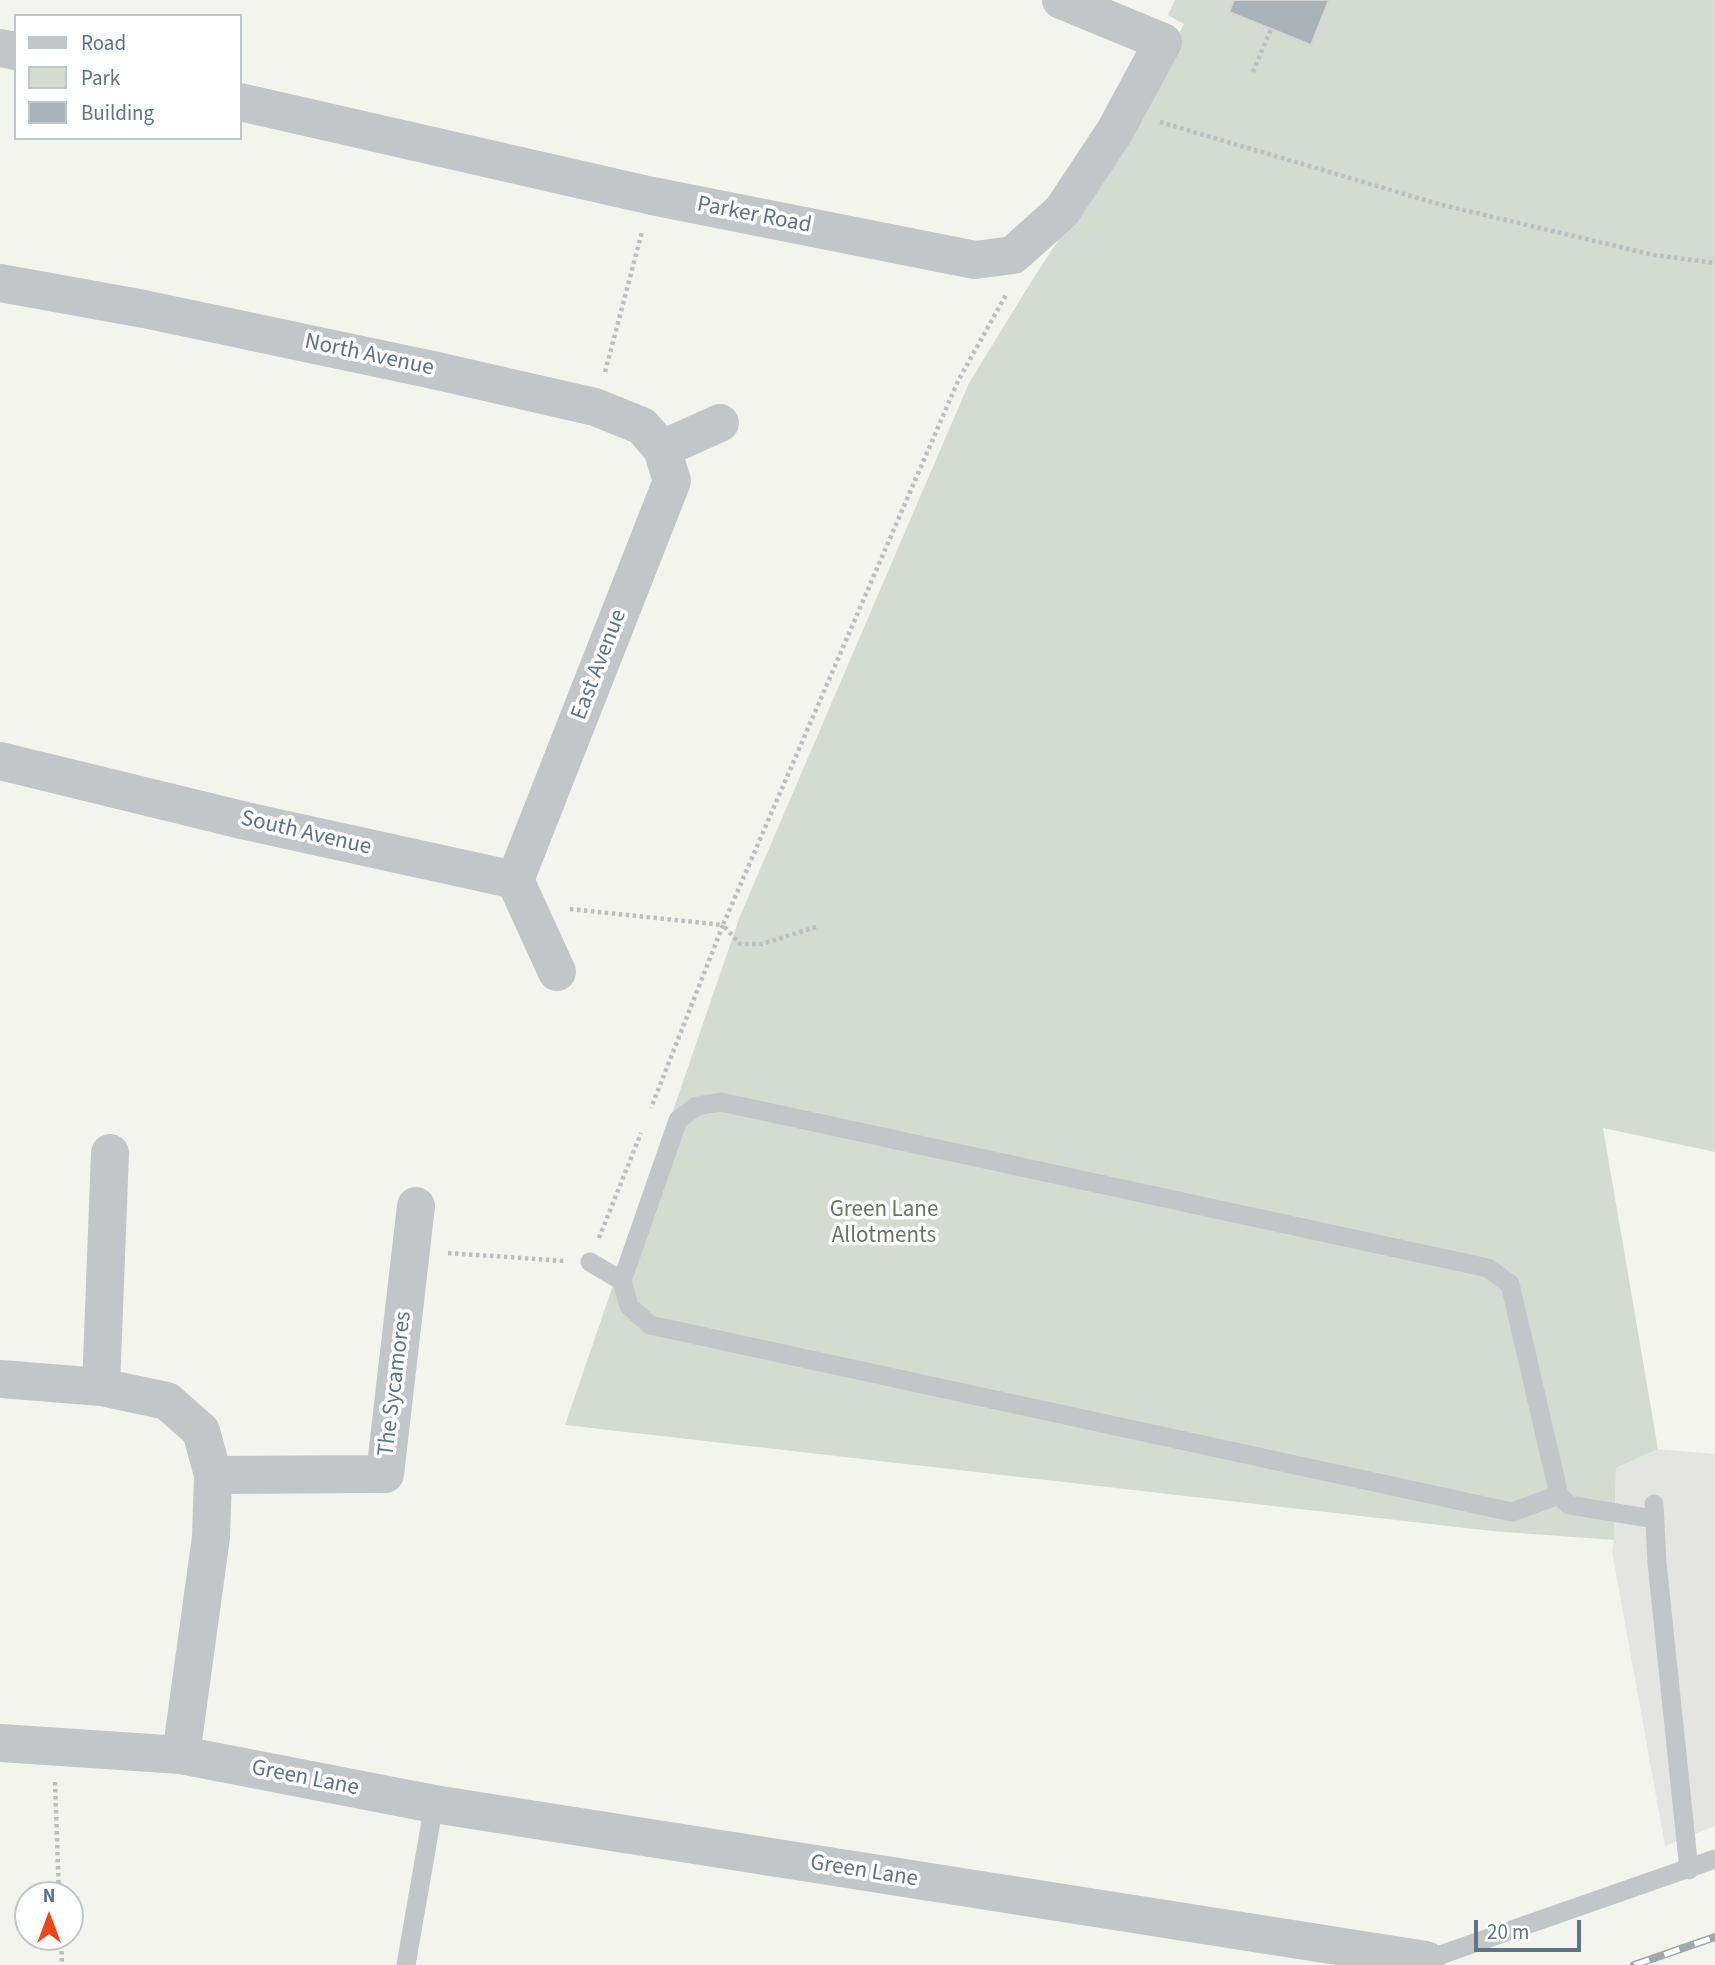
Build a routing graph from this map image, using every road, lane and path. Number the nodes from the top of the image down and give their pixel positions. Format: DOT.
graph roads {
  1 [pos="1061,0"];
  2 [pos="1271,29"];
  3 [pos="1253,72"];
  4 [pos="242,102"];
  5 [pos="1125,112"];
  6 [pos="652,196"];
  7 [pos="1013,255"];
  8 [pos="1715,263"];
  9 [pos="0,283"];
  10 [pos="595,407"];
  11 [pos="720,424"];
  12 [pos="662,449"];
  13 [pos="0,761"];
  14 [pos="522,892"];
  15 [pos="723,925"];
  16 [pos="816,927"];
  17 [pos="557,972"];
  18 [pos="646,1119"];
  19 [pos="641,1132"];
  20 [pos="110,1153"];
  21 [pos="416,1206"];
  22 [pos="412,1250"];
  23 [pos="590,1262"];
  24 [pos="622,1281"];
  25 [pos="0,1379"];
  26 [pos="101,1387"];
  27 [pos="212,1475"];
  28 [pos="1559,1495"];
  29 [pos="0,1743"];
  30 [pos="53,1746"];
  31 [pos="181,1755"];
  32 [pos="434,1804"];
  33 [pos="1715,1859"];
  34 [pos="1689,1870"];
  35 [pos="58,1881"];
  36 [pos="1426,1960"];
  37 [pos="405,1965"];
  1 -- 5 [label="street"];
  2 -- 3 [label="path"];
  4 -- 6 [label="street, Parker Road"];
  5 -- 7 [label="street"];
  5 -- 8 [label="path"];
  6 -- 7 [label="street, Parker Road"];
  6 -- 10 [label="path"];
  7 -- 15 [label="path"];
  9 -- 10 [label="street, North Avenue"];
  10 -- 12 [label="street, North Avenue"];
  11 -- 12 [label="street"];
  12 -- 14 [label="street, East Avenue"];
  13 -- 14 [label="street, South Avenue"];
  14 -- 15 [label="path"];
  14 -- 17 [label="street"];
  15 -- 16 [label="path"];
  15 -- 18 [label="path"];
  19 -- 23 [label="path"];
  20 -- 26 [label="street"];
  21 -- 22 [label="street, The Sycamores"];
  22 -- 23 [label="path"];
  22 -- 27 [label="street, The Sycamores"];
  23 -- 24 [label="lane"];
  24 -- 28 [label="lane"];
  24 -- 28 [label="lane"];
  25 -- 26 [label="street"];
  26 -- 27 [label="street"];
  27 -- 31 [label="street"];
  28 -- 34 [label="lane"];
  29 -- 30 [label="street, Green Lane"];
  30 -- 31 [label="street, Green Lane"];
  30 -- 35 [label="path"];
  31 -- 32 [label="street, Green Lane"];
  32 -- 36 [label="street, Green Lane"];
  32 -- 37 [label="lane"];
  33 -- 34 [label="lane, Green Lane"];
  34 -- 36 [label="lane, Green Lane"];
}
